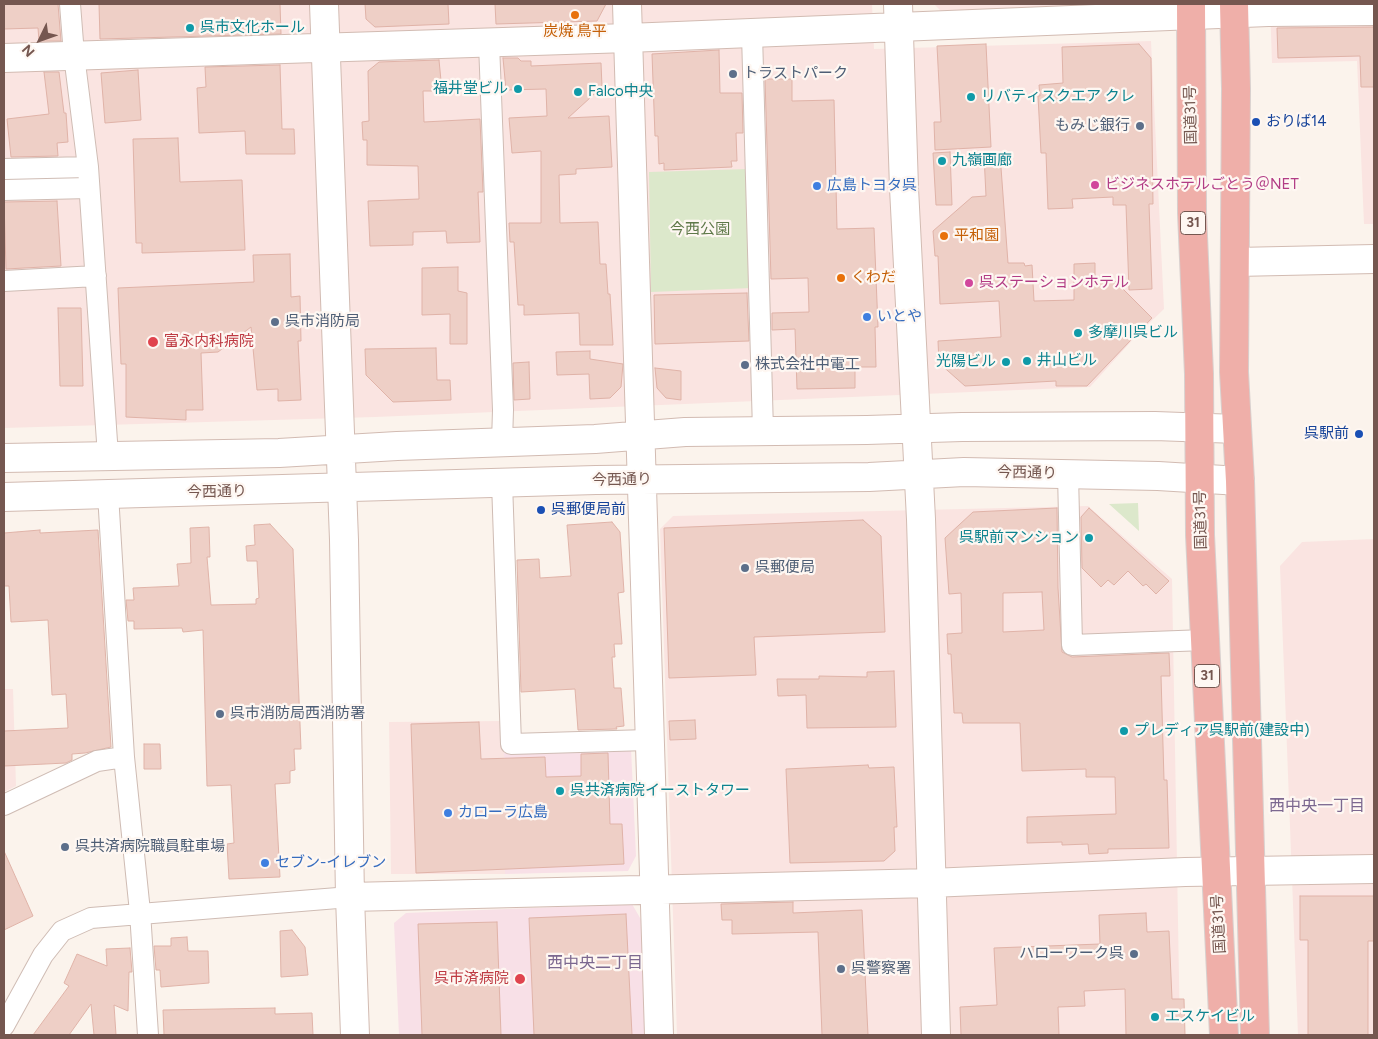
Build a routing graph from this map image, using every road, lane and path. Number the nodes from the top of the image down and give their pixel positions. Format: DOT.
graph roads {
  1 [pos="70,4"];
  2 [pos="324,4"];
  3 [pos="627,4"];
  4 [pos="1234,9"];
  5 [pos="1190,10"];
  6 [pos="1374,11"];
  7 [pos="899,16"];
  8 [pos="752,34"];
  9 [pos="628,38"];
  10 [pos="488,43"];
  11 [pos="325,48"];
  12 [pos="74,55"];
  13 [pos="4,58"];
  14 [pos="88,167"];
  15 [pos="4,169"];
  16 [pos="90,188"];
  17 [pos="4,190"];
  18 [pos="1374,259"];
  19 [pos="1236,262"];
  20 [pos="96,276"];
  21 [pos="4,281"];
  22 [pos="915,428"];
  23 [pos="1198,428"];
  24 [pos="1237,429"];
  25 [pos="763,431"];
  26 [pos="640,436"];
  27 [pos="502,442"];
  28 [pos="341,449"];
  29 [pos="108,456"];
  30 [pos="4,458"];
  31 [pos="917,474"];
  32 [pos="1068,474"];
  33 [pos="1200,479"];
  34 [pos="642,480"];
  35 [pos="1240,481"];
  36 [pos="502,482"];
  37 [pos="342,488"];
  38 [pos="108,494"];
  39 [pos="4,498"];
  40 [pos="1205,640"];
  41 [pos="648,740"];
  42 [pos="124,757"];
  43 [pos="4,805"];
  44 [pos="1374,869"];
  45 [pos="1250,872"];
  46 [pos="1216,873"];
  47 [pos="931,883"];
  48 [pos="653,889"];
  49 [pos="350,897"];
  50 [pos="140,912"];
  51 [pos="4,1026"];
  52 [pos="148,1035"];
  53 [pos="355,1035"];
  54 [pos="659,1035"];
  55 [pos="936,1035"];
  56 [pos="1224,1035"];
  57 [pos="1255,1035"];
  1 -- 12 [label="street"];
  2 -- 11 [label="street"];
  3 -- 9 [label="street"];
  4 -- 5 [label="street"];
  4 -- 6 [label="street"];
  4 -- 19 [label="highway"];
  5 -- 7 [label="street"];
  5 -- 23 [label="highway, 国道31号 / 31"];
  7 -- 8 [label="street"];
  7 -- 22 [label="street"];
  8 -- 9 [label="street"];
  8 -- 25 [label="street"];
  9 -- 10 [label="street"];
  9 -- 26 [label="street"];
  10 -- 11 [label="street"];
  10 -- 27 [label="street"];
  11 -- 12 [label="street"];
  11 -- 28 [label="street"];
  12 -- 13 [label="street"];
  12 -- 14 [label="street"];
  14 -- 15 [label="street"];
  14 -- 16 [label="street"];
  16 -- 17 [label="street"];
  16 -- 20 [label="street"];
  18 -- 19 [label="street"];
  19 -- 24 [label="highway"];
  20 -- 21 [label="street"];
  20 -- 29 [label="street"];
  22 -- 23 [label="street"];
  22 -- 25 [label="street"];
  22 -- 31 [label="street"];
  23 -- 24 [label="street"];
  23 -- 33 [label="highway, 国道31号 / 31"];
  24 -- 35 [label="highway"];
  25 -- 26 [label="street"];
  26 -- 27 [label="street"];
  26 -- 34 [label="street"];
  27 -- 28 [label="street"];
  28 -- 29 [label="street"];
  28 -- 37 [label="street"];
  29 -- 30 [label="street"];
  31 -- 32 [label="street, 今西通り"];
  31 -- 34 [label="street, 今西通り"];
  31 -- 47 [label="street"];
  32 -- 33 [label="street, 今西通り"];
  32 -- 40 [label="street"];
  33 -- 35 [label="street, 今西通り"];
  33 -- 40 [label="highway, 国道31号 / 31"];
  34 -- 36 [label="street, 今西通り"];
  34 -- 41 [label="street"];
  35 -- 45 [label="highway"];
  36 -- 37 [label="street, 今西通り"];
  36 -- 41 [label="street"];
  37 -- 38 [label="street, 今西通り"];
  37 -- 49 [label="street"];
  38 -- 39 [label="street, 今西通り"];
  38 -- 42 [label="street"];
  40 -- 46 [label="highway, 国道31号 / 31"];
  41 -- 48 [label="street"];
  42 -- 43 [label="street"];
  42 -- 50 [label="street"];
  44 -- 45 [label="street"];
  45 -- 46 [label="street"];
  45 -- 57 [label="highway"];
  46 -- 47 [label="street"];
  46 -- 56 [label="highway, 国道31号 / 31"];
  47 -- 48 [label="street"];
  47 -- 55 [label="street"];
  48 -- 49 [label="street"];
  48 -- 54 [label="street"];
  49 -- 50 [label="street"];
  49 -- 53 [label="street"];
  50 -- 51 [label="street"];
  50 -- 52 [label="street"];
}
